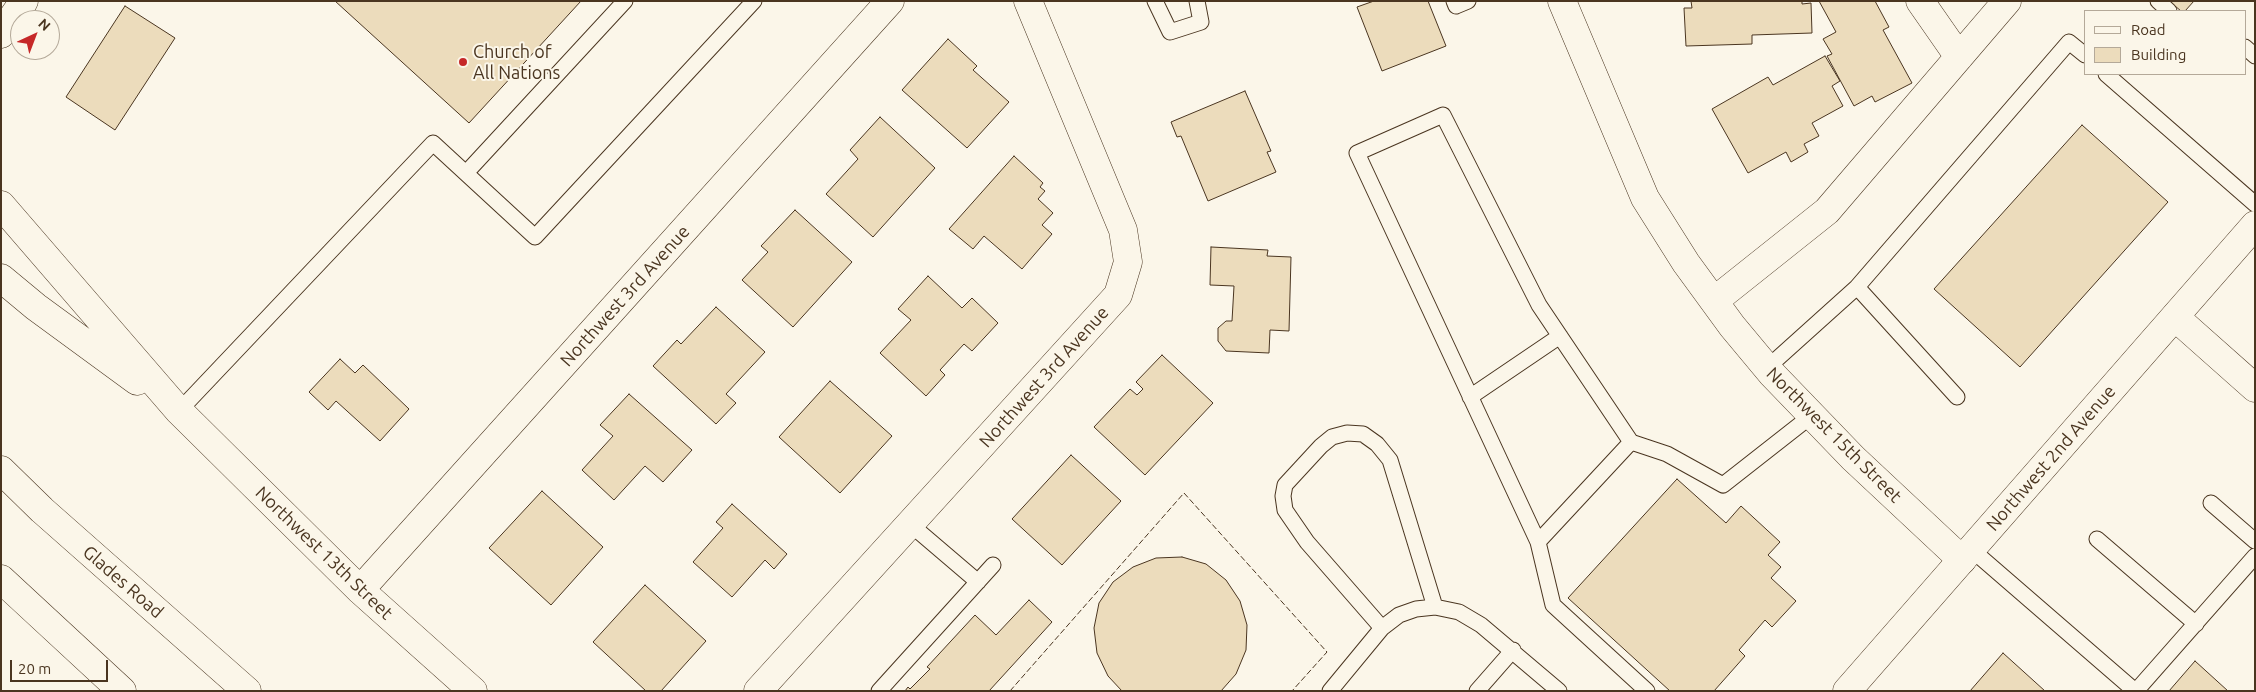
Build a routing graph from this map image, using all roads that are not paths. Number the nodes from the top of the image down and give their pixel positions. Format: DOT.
graph roads {
  1 [pos="24,1"];
  2 [pos="625,1"];
  3 [pos="890,1"];
  4 [pos="1028,1"];
  5 [pos="1155,1"];
  6 [pos="1197,1"];
  7 [pos="1454,1"];
  8 [pos="1468,1"];
  9 [pos="1562,1"];
  10 [pos="1920,1"];
  11 [pos="2007,1"];
  12 [pos="2158,1"];
  13 [pos="745,4"];
  14 [pos="2168,10"];
  15 [pos="1,34"];
  16 [pos="2084,54"];
  17 [pos="1959,57"];
  18 [pos="2107,75"];
  19 [pos="466,173"];
  20 [pos="2255,204"];
  21 [pos="1,206"];
  22 [pos="2252,236"];
  23 [pos="1,278"];
  24 [pos="1857,288"];
  25 [pos="1714,301"];
  26 [pos="2175,317"];
  27 [pos="1560,336"];
  28 [pos="1767,368"];
  29 [pos="2255,388"];
  30 [pos="1470,397"];
  31 [pos="1957,397"];
  32 [pos="179,411"];
  33 [pos="1811,416"];
  34 [pos="1631,442"];
  35 [pos="1,470"];
  36 [pos="2211,503"];
  37 [pos="910,524"];
  38 [pos="2097,539"];
  39 [pos="2255,541"];
  40 [pos="1538,542"];
  41 [pos="1967,555"];
  42 [pos="2255,556"];
  43 [pos="993,565"];
  44 [pos="1,579"];
  45 [pos="978,582"];
  46 [pos="360,590"];
  47 [pos="1435,607"];
  48 [pos="2196,624"];
  49 [pos="1382,628"];
  50 [pos="1513,650"];
  51 [pos="122,691"];
  52 [pos="247,691"];
  53 [pos="473,691"];
  54 [pos="758,691"];
  55 [pos="879,691"];
  56 [pos="1330,691"];
  57 [pos="1477,691"];
  58 [pos="1559,691"];
  59 [pos="1647,691"];
  60 [pos="1847,691"];
  61 [pos="2136,691"];
  1 -- 15 [label="street"];
  2 -- 19 [label="lane"];
  3 -- 46 [label="street, Northwest 3rd Avenue"];
  4 -- 37 [label="street, Northwest 3rd Avenue"];
  5 -- 6 [label="lane"];
  7 -- 8 [label="lane"];
  9 -- 25 [label="street, Northwest 15th Street"];
  10 -- 17 [label="street"];
  11 -- 17 [label="street"];
  12 -- 14 [label="lane"];
  13 -- 19 [label="lane"];
  16 -- 24 [label="lane"];
  17 -- 25 [label="street"];
  18 -- 20 [label="lane"];
  19 -- 32 [label="lane"];
  21 -- 32 [label="street, Northwest 13th Street"];
  22 -- 26 [label="street, Northwest 2nd Avenue"];
  23 -- 32 [label="street, Northwest 13th Street"];
  24 -- 28 [label="lane"];
  24 -- 31 [label="lane"];
  25 -- 28 [label="street, Northwest 15th Street"];
  26 -- 29 [label="street"];
  26 -- 41 [label="street, Northwest 2nd Avenue"];
  27 -- 30 [label="lane"];
  27 -- 30 [label="lane"];
  27 -- 34 [label="lane"];
  28 -- 33 [label="street, Northwest 15th Street"];
  30 -- 40 [label="lane"];
  32 -- 46 [label="street, Northwest 13th Street"];
  33 -- 34 [label="lane"];
  33 -- 41 [label="street, Northwest 15th Street"];
  34 -- 40 [label="lane"];
  35 -- 52 [label="street, Glades Road"];
  36 -- 39 [label="lane"];
  37 -- 45 [label="lane"];
  37 -- 54 [label="street, Northwest 3rd Avenue"];
  38 -- 48 [label="lane"];
  40 -- 59 [label="lane"];
  41 -- 60 [label="street, Northwest 2nd Avenue"];
  41 -- 61 [label="lane"];
  42 -- 48 [label="lane"];
  43 -- 45 [label="lane"];
  44 -- 51 [label="street"];
  45 -- 55 [label="lane"];
  46 -- 53 [label="street, Northwest 13th Street"];
  47 -- 49 [label="lane"];
  47 -- 49 [label="lane"];
  47 -- 50 [label="lane"];
  48 -- 61 [label="lane"];
  49 -- 56 [label="lane"];
  50 -- 57 [label="lane"];
  50 -- 58 [label="lane"];
}
